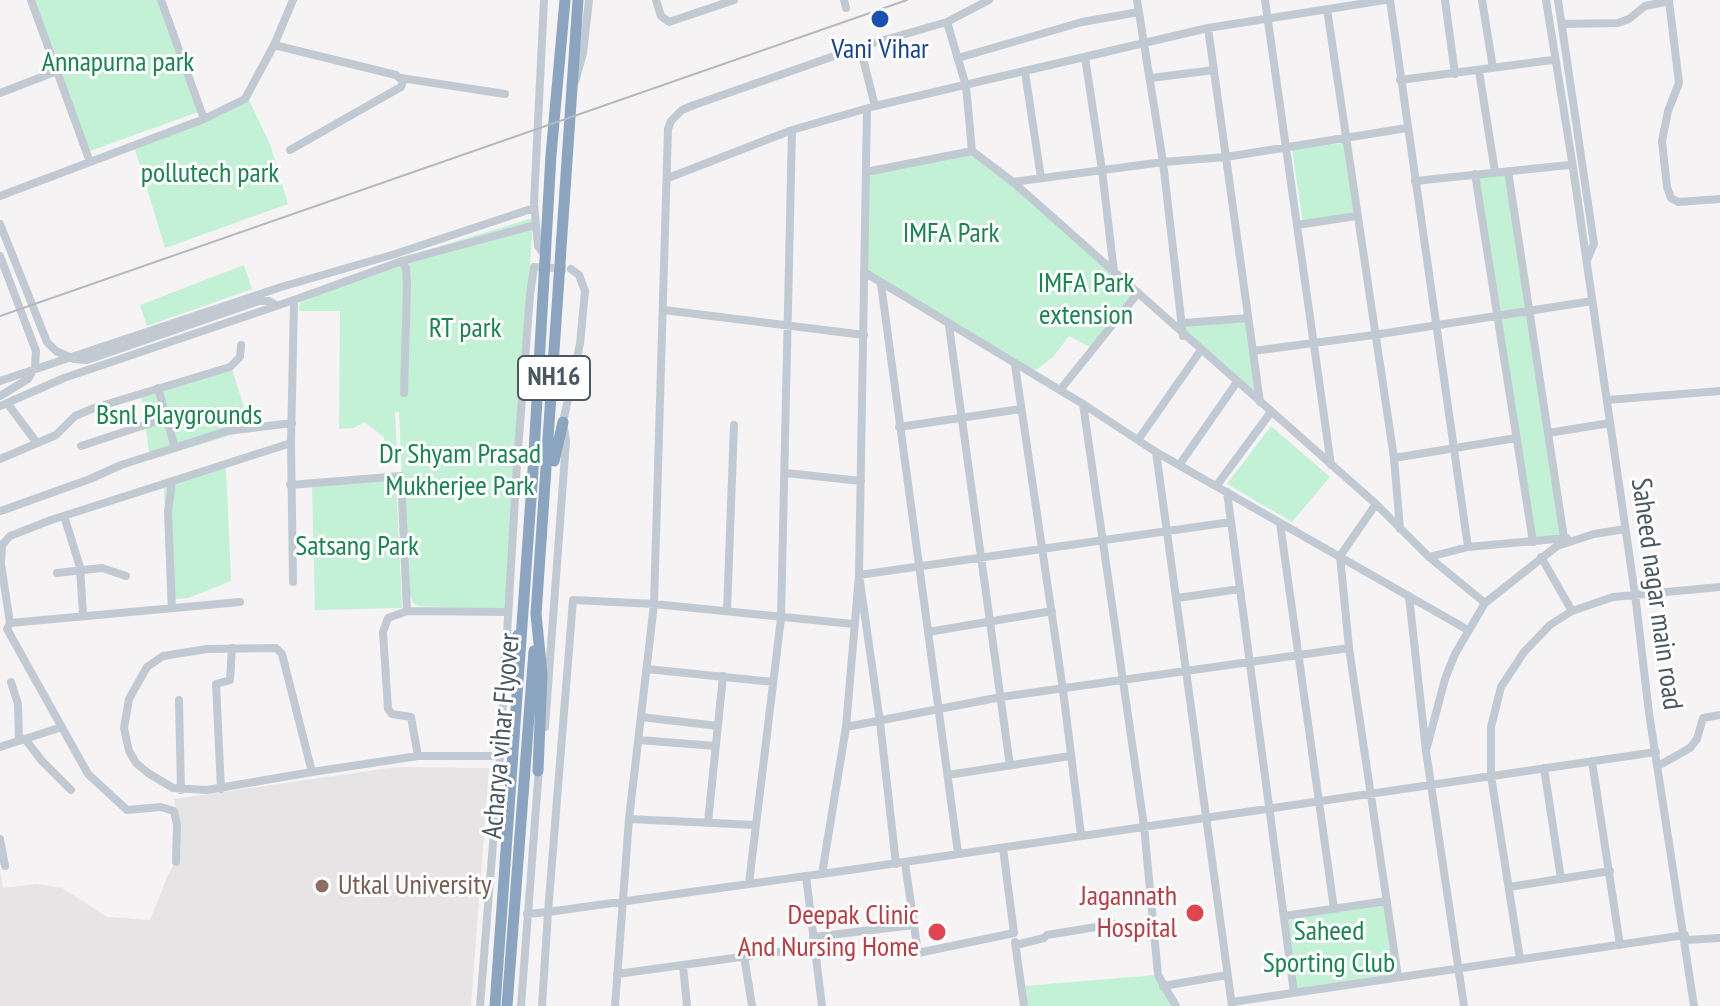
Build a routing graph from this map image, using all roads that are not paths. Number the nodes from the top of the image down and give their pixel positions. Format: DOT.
graph roads {
  1 [pos="31,0"];
  2 [pos="161,0"];
  3 [pos="293,0"];
  4 [pos="544,0"];
  5 [pos="565,0"];
  6 [pos="578,0"];
  7 [pos="589,0"];
  8 [pos="656,0"];
  9 [pos="734,0"];
  10 [pos="989,0"];
  11 [pos="1137,0"];
  12 [pos="1265,0"];
  13 [pos="1387,0"];
  14 [pos="1445,0"];
  15 [pos="1482,0"];
  16 [pos="1544,0"];
  17 [pos="1558,0"];
  18 [pos="1671,0"];
  19 [pos="1355,2"];
  20 [pos="1327,9"];
  21 [pos="1139,12"];
  22 [pos="1267,18"];
  23 [pos="947,22"];
  24 [pos="1562,24"];
  25 [pos="1208,28"];
  26 [pos="1145,43"];
  27 [pos="274,45"];
  28 [pos="860,47"];
  29 [pos="1085,57"];
  30 [pos="958,58"];
  31 [pos="1552,60"];
  32 [pos="1493,68"];
  33 [pos="1214,70"];
  34 [pos="57,71"];
  35 [pos="1479,71"];
  36 [pos="1025,72"];
  37 [pos="1455,74"];
  38 [pos="401,78"];
  39 [pos="1151,78"];
  40 [pos="1400,80"];
  41 [pos="966,86"];
  42 [pos="572,92"];
  43 [pos="0,93"];
  44 [pos="505,94"];
  45 [pos="871,107"];
  46 [pos="204,119"];
  47 [pos="1407,128"];
  48 [pos="792,130"];
  49 [pos="1345,139"];
  50 [pos="1284,148"];
  51 [pos="290,150"];
  52 [pos="972,151"];
  53 [pos="1226,157"];
  54 [pos="90,162"];
  55 [pos="1163,162"];
  56 [pos="1569,165"];
  57 [pos="1102,170"];
  58 [pos="1508,171"];
  59 [pos="866,172"];
  60 [pos="1495,172"];
  61 [pos="1475,174"];
  62 [pos="668,178"];
  63 [pos="1041,178"];
  64 [pos="1415,181"];
  65 [pos="1013,182"];
  66 [pos="0,196"];
  67 [pos="1720,199"];
  68 [pos="534,208"];
  69 [pos="1356,216"];
  70 [pos="0,224"];
  71 [pos="535,225"];
  72 [pos="1297,225"];
  73 [pos="0,256"];
  74 [pos="546,257"];
  75 [pos="402,261"];
  76 [pos="1587,262"];
  77 [pos="534,267"];
  78 [pos="571,269"];
  79 [pos="864,272"];
  80 [pos="1114,272"];
  81 [pos="881,284"];
  82 [pos="271,290"];
  83 [pos="1138,293"];
  84 [pos="294,300"];
  85 [pos="259,301"];
  86 [pos="1592,301"];
  87 [pos="276,305"];
  88 [pos="664,310"];
  89 [pos="1530,311"];
  90 [pos="1497,316"];
  91 [pos="1248,318"];
  92 [pos="1183,323"];
  93 [pos="788,326"];
  94 [pos="949,326"];
  95 [pos="1436,326"];
  96 [pos="864,335"];
  97 [pos="1374,335"];
  98 [pos="1183,336"];
  99 [pos="1313,343"];
  100 [pos="241,345"];
  101 [pos="1201,350"];
  102 [pos="1253,351"];
  103 [pos="1015,365"];
  104 [pos="0,381"];
  105 [pos="1237,382"];
  106 [pos="158,388"];
  107 [pos="1060,390"];
  108 [pos="1720,391"];
  109 [pos="404,393"];
  110 [pos="1607,400"];
  111 [pos="2,402"];
  112 [pos="1260,402"];
  113 [pos="1083,404"];
  114 [pos="1021,409"];
  115 [pos="1271,412"];
  116 [pos="166,418"];
  117 [pos="961,418"];
  118 [pos="563,422"];
  119 [pos="292,423"];
  120 [pos="1610,423"];
  121 [pos="734,425"];
  122 [pos="899,427"];
  123 [pos="1548,433"];
  124 [pos="1516,438"];
  125 [pos="1138,440"];
  126 [pos="37,443"];
  127 [pos="291,443"];
  128 [pos="81,446"];
  129 [pos="175,448"];
  130 [pos="1454,448"];
  131 [pos="1156,452"];
  132 [pos="1394,458"];
  133 [pos="0,459"];
  134 [pos="1180,464"];
  135 [pos="1331,465"];
  136 [pos="786,473"];
  137 [pos="861,481"];
  138 [pos="172,482"];
  139 [pos="290,485"];
  140 [pos="1217,485"];
  141 [pos="1227,492"];
  142 [pos="546,493"];
  143 [pos="1376,504"];
  144 [pos="1,511"];
  145 [pos="64,516"];
  146 [pos="1231,522"];
  147 [pos="1280,523"];
  148 [pos="1400,529"];
  149 [pos="1625,529"];
  150 [pos="1166,531"];
  151 [pos="1594,534"];
  152 [pos="1564,538"];
  153 [pos="1103,540"];
  154 [pos="1533,542"];
  155 [pos="1468,547"];
  156 [pos="1043,550"];
  157 [pos="1340,556"];
  158 [pos="980,557"];
  159 [pos="1429,557"];
  160 [pos="1541,557"];
  161 [pos="918,566"];
  162 [pos="81,570"];
  163 [pos="57,573"];
  164 [pos="859,575"];
  165 [pos="126,576"];
  166 [pos="293,582"];
  167 [pos="1720,587"];
  168 [pos="1240,589"];
  169 [pos="1635,594"];
  170 [pos="1409,596"];
  171 [pos="554,598"];
  172 [pos="1177,598"];
  173 [pos="573,600"];
  174 [pos="240,602"];
  175 [pos="1485,603"];
  176 [pos="654,604"];
  177 [pos="172,608"];
  178 [pos="407,611"];
  179 [pos="727,611"];
  180 [pos="1052,611"];
  181 [pos="1572,611"];
  182 [pos="508,612"];
  183 [pos="536,614"];
  184 [pos="83,615"];
  185 [pos="781,618"];
  186 [pos="10,623"];
  187 [pos="990,623"];
  188 [pos="853,624"];
  189 [pos="521,628"];
  190 [pos="1468,630"];
  191 [pos="928,632"];
  192 [pos="232,648"];
  193 [pos="1349,648"];
  194 [pos="1299,657"];
  195 [pos="505,661"];
  196 [pos="1250,663"];
  197 [pos="647,669"];
  198 [pos="1185,673"];
  199 [pos="723,676"];
  200 [pos="11,682"];
  201 [pos="773,682"];
  202 [pos="1124,682"];
  203 [pos="1063,690"];
  204 [pos="1001,697"];
  205 [pos="179,700"];
  206 [pos="939,708"];
  207 [pos="1720,715"];
  208 [pos="641,717"];
  209 [pos="880,722"];
  210 [pos="718,726"];
  211 [pos="62,727"];
  212 [pos="846,727"];
  213 [pos="25,739"];
  214 [pos="639,740"];
  215 [pos="716,746"];
  216 [pos="0,747"];
  217 [pos="1426,751"];
  218 [pos="1656,752"];
  219 [pos="418,756"];
  220 [pos="500,756"];
  221 [pos="1070,756"];
  222 [pos="1592,761"];
  223 [pos="1010,766"];
  224 [pos="1658,766"];
  225 [pos="1544,768"];
  226 [pos="538,771"];
  227 [pos="312,772"];
  228 [pos="948,775"];
  229 [pos="1491,776"];
  230 [pos="1431,784"];
  231 [pos="221,789"];
  232 [pos="71,790"];
  233 [pos="181,790"];
  234 [pos="1370,793"];
  235 [pos="1319,801"];
  236 [pos="1268,808"];
  237 [pos="629,819"];
  238 [pos="1205,819"];
  239 [pos="708,822"];
  240 [pos="755,825"];
  241 [pos="1144,826"];
  242 [pos="1081,835"];
  243 [pos="0,839"];
  244 [pos="1003,848"];
  245 [pos="958,853"];
  246 [pos="176,862"];
  247 [pos="900,863"];
  248 [pos="5,866"];
  249 [pos="1610,871"];
  250 [pos="822,874"];
  251 [pos="806,876"];
  252 [pos="1561,879"];
  253 [pos="749,883"];
  254 [pos="1509,887"];
  255 [pos="1387,901"];
  256 [pos="622,902"];
  257 [pos="1334,909"];
  258 [pos="548,912"];
  259 [pos="527,914"];
  260 [pos="1284,916"];
  261 [pos="1115,924"];
  262 [pos="914,925"];
  263 [pos="1014,933"];
  264 [pos="813,937"];
  265 [pos="1686,938"];
  266 [pos="1720,938"];
  267 [pos="1016,945"];
  268 [pos="1620,945"];
  269 [pos="814,947"];
  270 [pos="744,956"];
  271 [pos="1520,959"];
  272 [pos="683,966"];
  273 [pos="1459,968"];
  274 [pos="617,974"];
  275 [pos="1227,975"];
  276 [pos="1398,977"];
  277 [pos="1163,986"];
  278 [pos="1294,993"];
  279 [pos="1232,1004"];
  280 [pos="480,1006"];
  281 [pos="495,1006"];
  282 [pos="507,1006"];
  283 [pos="521,1006"];
  284 [pos="542,1006"];
  285 [pos="615,1006"];
  286 [pos="687,1006"];
  287 [pos="752,1006"];
  288 [pos="822,1006"];
  289 [pos="1024,1006"];
  290 [pos="1176,1006"];
  291 [pos="1464,1006"];
  292 [pos="1694,1006"];
  1 -- 34 [label="street"];
  2 -- 46 [label="street"];
  3 -- 27 [label="street"];
  4 -- 68 [label="street"];
  5 -- 74 [label="highway, NH16"];
  6 -- 42 [label="highway, NH16"];
  7 -- 42 [label="street"];
  8 -- 9 [label="street"];
  10 -- 23 [label="street"];
  11 -- 21 [label="street"];
  12 -- 22 [label="street"];
  13 -- 19 [label="street"];
  13 -- 40 [label="street"];
  14 -- 37 [label="street"];
  15 -- 32 [label="street"];
  16 -- 31 [label="street"];
  16 -- 76 [label="street, Saheed nagar main road"];
  17 -- 24 [label="street"];
  18 -- 24 [label="street"];
  18 -- 67 [label="street"];
  19 -- 20 [label="street"];
  20 -- 22 [label="street"];
  20 -- 49 [label="street"];
  21 -- 26 [label="street"];
  21 -- 30 [label="street"];
  22 -- 25 [label="street"];
  22 -- 50 [label="street"];
  23 -- 28 [label="street"];
  23 -- 30 [label="street"];
  24 -- 76 [label="street"];
  25 -- 26 [label="street"];
  25 -- 33 [label="street"];
  26 -- 29 [label="street"];
  26 -- 39 [label="street"];
  27 -- 38 [label="street"];
  27 -- 46 [label="street"];
  28 -- 45 [label="street"];
  28 -- 62 [label="street"];
  29 -- 36 [label="street"];
  29 -- 57 [label="street"];
  30 -- 41 [label="street"];
  31 -- 32 [label="street"];
  31 -- 56 [label="street"];
  32 -- 35 [label="street"];
  33 -- 39 [label="street"];
  33 -- 53 [label="street"];
  34 -- 43 [label="street"];
  34 -- 54 [label="street"];
  35 -- 37 [label="street"];
  35 -- 60 [label="street"];
  36 -- 41 [label="street"];
  36 -- 63 [label="street"];
  37 -- 40 [label="street"];
  38 -- 44 [label="street"];
  38 -- 51 [label="street"];
  39 -- 55 [label="street"];
  40 -- 47 [label="street"];
  41 -- 45 [label="street"];
  41 -- 52 [label="street"];
  42 -- 142 [label="highway, NH16"];
  45 -- 48 [label="street"];
  45 -- 59 [label="street"];
  46 -- 54 [label="street"];
  47 -- 49 [label="street"];
  47 -- 64 [label="street"];
  48 -- 62 [label="street"];
  48 -- 93 [label="street"];
  49 -- 50 [label="street"];
  49 -- 69 [label="street"];
  50 -- 53 [label="street"];
  50 -- 72 [label="street"];
  52 -- 59 [label="street"];
  52 -- 65 [label="street"];
  53 -- 55 [label="street"];
  53 -- 91 [label="street"];
  54 -- 66 [label="street"];
  55 -- 57 [label="street"];
  55 -- 92 [label="street"];
  56 -- 58 [label="street"];
  56 -- 76 [label="street"];
  57 -- 63 [label="street"];
  57 -- 80 [label="street"];
  58 -- 60 [label="street"];
  58 -- 89 [label="street"];
  59 -- 79 [label="street"];
  60 -- 61 [label="street"];
  61 -- 64 [label="street"];
  61 -- 90 [label="street"];
  62 -- 88 [label="street"];
  63 -- 65 [label="street"];
  64 -- 95 [label="street"];
  65 -- 80 [label="street"];
  68 -- 71 [label="street"];
  68 -- 82 [label="street"];
  69 -- 72 [label="street"];
  69 -- 97 [label="street"];
  70 -- 85 [label="street"];
  71 -- 74 [label="street"];
  71 -- 75 [label="street"];
  72 -- 99 [label="street"];
  73 -- 111 [label="street"];
  74 -- 189 [label="highway, NH16"];
  75 -- 84 [label="street"];
  75 -- 109 [label="street"];
  76 -- 86 [label="street, Saheed nagar main road"];
  77 -- 182 [label="street"];
  78 -- 118 [label="street"];
  79 -- 81 [label="street"];
  79 -- 96 [label="street"];
  80 -- 83 [label="street"];
  81 -- 94 [label="street"];
  81 -- 122 [label="street"];
  82 -- 85 [label="street"];
  82 -- 104 [label="street"];
  83 -- 98 [label="street"];
  83 -- 107 [label="street"];
  84 -- 87 [label="street"];
  84 -- 119 [label="street"];
  85 -- 87 [label="street"];
  86 -- 89 [label="street"];
  86 -- 110 [label="street, Saheed nagar main road"];
  87 -- 111 [label="street"];
  88 -- 93 [label="street"];
  88 -- 176 [label="street"];
  89 -- 90 [label="street"];
  89 -- 123 [label="street"];
  90 -- 95 [label="street"];
  90 -- 124 [label="street"];
  91 -- 92 [label="street"];
  91 -- 102 [label="street"];
  92 -- 98 [label="street"];
  93 -- 96 [label="street"];
  93 -- 136 [label="street"];
  94 -- 103 [label="street"];
  94 -- 117 [label="street"];
  95 -- 97 [label="street"];
  95 -- 130 [label="street"];
  96 -- 137 [label="street"];
  97 -- 99 [label="street"];
  97 -- 132 [label="street"];
  98 -- 101 [label="street"];
  99 -- 102 [label="street"];
  99 -- 135 [label="street"];
  100 -- 106 [label="street"];
  101 -- 105 [label="street"];
  101 -- 125 [label="street"];
  102 -- 112 [label="street"];
  103 -- 107 [label="street"];
  103 -- 114 [label="street"];
  105 -- 112 [label="street"];
  105 -- 134 [label="street"];
  106 -- 116 [label="street"];
  106 -- 126 [label="street"];
  107 -- 113 [label="street"];
  108 -- 110 [label="street"];
  110 -- 120 [label="street, Saheed nagar main road"];
  111 -- 126 [label="street"];
  112 -- 115 [label="street"];
  113 -- 125 [label="street"];
  113 -- 153 [label="street"];
  114 -- 117 [label="street"];
  114 -- 156 [label="street"];
  115 -- 135 [label="street"];
  115 -- 140 [label="street"];
  116 -- 128 [label="street"];
  116 -- 129 [label="street"];
  117 -- 122 [label="street"];
  117 -- 158 [label="street"];
  118 -- 142 [label="highway"];
  118 -- 171 [label="street"];
  119 -- 127 [label="street"];
  119 -- 129 [label="street"];
  120 -- 123 [label="street"];
  120 -- 149 [label="street, Saheed nagar main road"];
  121 -- 179 [label="street"];
  122 -- 161 [label="street"];
  123 -- 152 [label="street"];
  124 -- 130 [label="street"];
  124 -- 154 [label="street"];
  125 -- 131 [label="street"];
  126 -- 133 [label="street"];
  127 -- 138 [label="street"];
  127 -- 139 [label="street"];
  129 -- 144 [label="street"];
  130 -- 132 [label="street"];
  130 -- 155 [label="street"];
  131 -- 134 [label="street"];
  131 -- 150 [label="street"];
  132 -- 148 [label="street"];
  134 -- 140 [label="street"];
  135 -- 143 [label="street"];
  136 -- 137 [label="street"];
  136 -- 185 [label="street"];
  137 -- 164 [label="street"];
  138 -- 145 [label="street"];
  138 -- 177 [label="street"];
  139 -- 166 [label="street"];
  139 -- 178 [label="street"];
  140 -- 141 [label="street"];
  141 -- 146 [label="street"];
  141 -- 147 [label="street"];
  142 -- 183 [label="highway, NH16"];
  143 -- 148 [label="street"];
  143 -- 157 [label="street"];
  145 -- 162 [label="street"];
  145 -- 186 [label="street"];
  146 -- 150 [label="street"];
  146 -- 168 [label="street"];
  147 -- 157 [label="street"];
  147 -- 194 [label="street"];
  148 -- 159 [label="street"];
  149 -- 151 [label="street"];
  149 -- 169 [label="street, Saheed nagar main road"];
  150 -- 153 [label="street"];
  150 -- 172 [label="street"];
  151 -- 152 [label="street"];
  151 -- 160 [label="street"];
  152 -- 154 [label="street"];
  153 -- 156 [label="street"];
  153 -- 202 [label="street"];
  154 -- 155 [label="street"];
  155 -- 159 [label="street"];
  156 -- 158 [label="street"];
  156 -- 180 [label="street"];
  157 -- 170 [label="street"];
  157 -- 193 [label="street"];
  158 -- 161 [label="street"];
  158 -- 187 [label="street"];
  159 -- 175 [label="street"];
  160 -- 175 [label="street"];
  160 -- 181 [label="street"];
  161 -- 164 [label="street"];
  161 -- 191 [label="street"];
  162 -- 163 [label="street"];
  162 -- 165 [label="street"];
  162 -- 184 [label="street"];
  164 -- 188 [label="street"];
  164 -- 209 [label="street"];
  167 -- 169 [label="street"];
  168 -- 172 [label="street"];
  168 -- 196 [label="street"];
  169 -- 181 [label="street"];
  169 -- 218 [label="street, Saheed nagar main road"];
  170 -- 190 [label="street"];
  170 -- 217 [label="street"];
  171 -- 173 [label="street"];
  171 -- 226 [label="street"];
  172 -- 198 [label="street"];
  173 -- 176 [label="street"];
  173 -- 258 [label="street"];
  174 -- 177 [label="street"];
  175 -- 190 [label="street"];
  176 -- 179 [label="street"];
  176 -- 197 [label="street"];
  177 -- 184 [label="street"];
  178 -- 182 [label="street"];
  178 -- 219 [label="street"];
  179 -- 185 [label="street"];
  180 -- 187 [label="street"];
  180 -- 203 [label="street"];
  181 -- 229 [label="street"];
  182 -- 195 [label="street"];
  183 -- 226 [label="highway"];
  183 -- 282 [label="highway, Acharya vihar Flyover / NH16"];
  184 -- 186 [label="street"];
  185 -- 188 [label="street"];
  185 -- 201 [label="street"];
  186 -- 211 [label="street"];
  187 -- 191 [label="street"];
  187 -- 204 [label="street"];
  188 -- 212 [label="street"];
  189 -- 195 [label="highway"];
  189 -- 281 [label="highway, Acharya vihar Flyover / NH16"];
  190 -- 217 [label="street"];
  191 -- 206 [label="street"];
  192 -- 227 [label="street"];
  192 -- 231 [label="street"];
  192 -- 233 [label="street"];
  193 -- 194 [label="street"];
  193 -- 234 [label="street"];
  194 -- 196 [label="street"];
  194 -- 235 [label="street"];
  195 -- 220 [label="street"];
  196 -- 198 [label="street"];
  196 -- 236 [label="street"];
  197 -- 199 [label="street"];
  197 -- 208 [label="street"];
  198 -- 202 [label="street"];
  198 -- 238 [label="street"];
  199 -- 201 [label="street"];
  199 -- 210 [label="street"];
  200 -- 213 [label="street"];
  201 -- 240 [label="street"];
  202 -- 203 [label="street"];
  202 -- 241 [label="street"];
  203 -- 204 [label="street"];
  203 -- 221 [label="street"];
  204 -- 206 [label="street"];
  204 -- 223 [label="street"];
  205 -- 233 [label="street"];
  206 -- 209 [label="street"];
  206 -- 228 [label="street"];
  207 -- 224 [label="street"];
  208 -- 210 [label="street"];
  208 -- 214 [label="street"];
  209 -- 212 [label="street"];
  209 -- 247 [label="street"];
  210 -- 215 [label="street"];
  211 -- 213 [label="street"];
  211 -- 246 [label="street"];
  212 -- 250 [label="street"];
  213 -- 216 [label="street"];
  213 -- 232 [label="street"];
  214 -- 215 [label="street"];
  214 -- 237 [label="street"];
  215 -- 239 [label="street"];
  217 -- 230 [label="street"];
  218 -- 222 [label="street"];
  218 -- 224 [label="street, Saheed nagar main road"];
  219 -- 220 [label="street"];
  219 -- 227 [label="street"];
  220 -- 280 [label="street"];
  221 -- 223 [label="street"];
  221 -- 242 [label="street"];
  222 -- 225 [label="street"];
  222 -- 249 [label="street"];
  223 -- 228 [label="street"];
  224 -- 265 [label="street, Saheed nagar main road"];
  225 -- 229 [label="street"];
  225 -- 252 [label="street"];
  226 -- 259 [label="street"];
  227 -- 231 [label="street"];
  228 -- 245 [label="street"];
  229 -- 230 [label="street"];
  229 -- 254 [label="street"];
  230 -- 234 [label="street"];
  230 -- 273 [label="street"];
  231 -- 233 [label="street"];
  234 -- 235 [label="street"];
  234 -- 255 [label="street"];
  235 -- 236 [label="street"];
  235 -- 257 [label="street"];
  236 -- 238 [label="street"];
  236 -- 260 [label="street"];
  237 -- 239 [label="street"];
  237 -- 256 [label="street"];
  238 -- 241 [label="street"];
  238 -- 275 [label="street"];
  239 -- 240 [label="street"];
  240 -- 253 [label="street"];
  241 -- 242 [label="street"];
  241 -- 277 [label="street"];
  242 -- 244 [label="street"];
  243 -- 248 [label="street"];
  244 -- 245 [label="street"];
  244 -- 263 [label="street"];
  245 -- 247 [label="street"];
  247 -- 250 [label="street"];
  247 -- 262 [label="street"];
  249 -- 252 [label="street"];
  249 -- 268 [label="street"];
  250 -- 251 [label="street"];
  251 -- 253 [label="street"];
  251 -- 264 [label="street"];
  252 -- 254 [label="street"];
  253 -- 256 [label="street"];
  254 -- 271 [label="street"];
  255 -- 257 [label="street"];
  255 -- 276 [label="street"];
  256 -- 258 [label="street"];
  256 -- 274 [label="street"];
  257 -- 260 [label="street"];
  258 -- 259 [label="street"];
  258 -- 284 [label="street"];
  259 -- 283 [label="street"];
  260 -- 278 [label="street"];
  261 -- 267 [label="street"];
  262 -- 263 [label="street"];
  262 -- 264 [label="street"];
  263 -- 267 [label="street"];
  264 -- 269 [label="street"];
  265 -- 266 [label="street"];
  265 -- 268 [label="street"];
  265 -- 292 [label="street, Saheed nagar main road"];
  267 -- 289 [label="street"];
  268 -- 271 [label="street"];
  269 -- 270 [label="street"];
  269 -- 288 [label="street"];
  270 -- 272 [label="street"];
  270 -- 287 [label="street"];
  271 -- 273 [label="street"];
  272 -- 274 [label="street"];
  272 -- 286 [label="street"];
  273 -- 276 [label="street"];
  273 -- 291 [label="street"];
  274 -- 285 [label="street"];
  275 -- 277 [label="street"];
  275 -- 279 [label="street"];
  276 -- 278 [label="street"];
  277 -- 290 [label="street"];
  278 -- 279 [label="street"];
}
